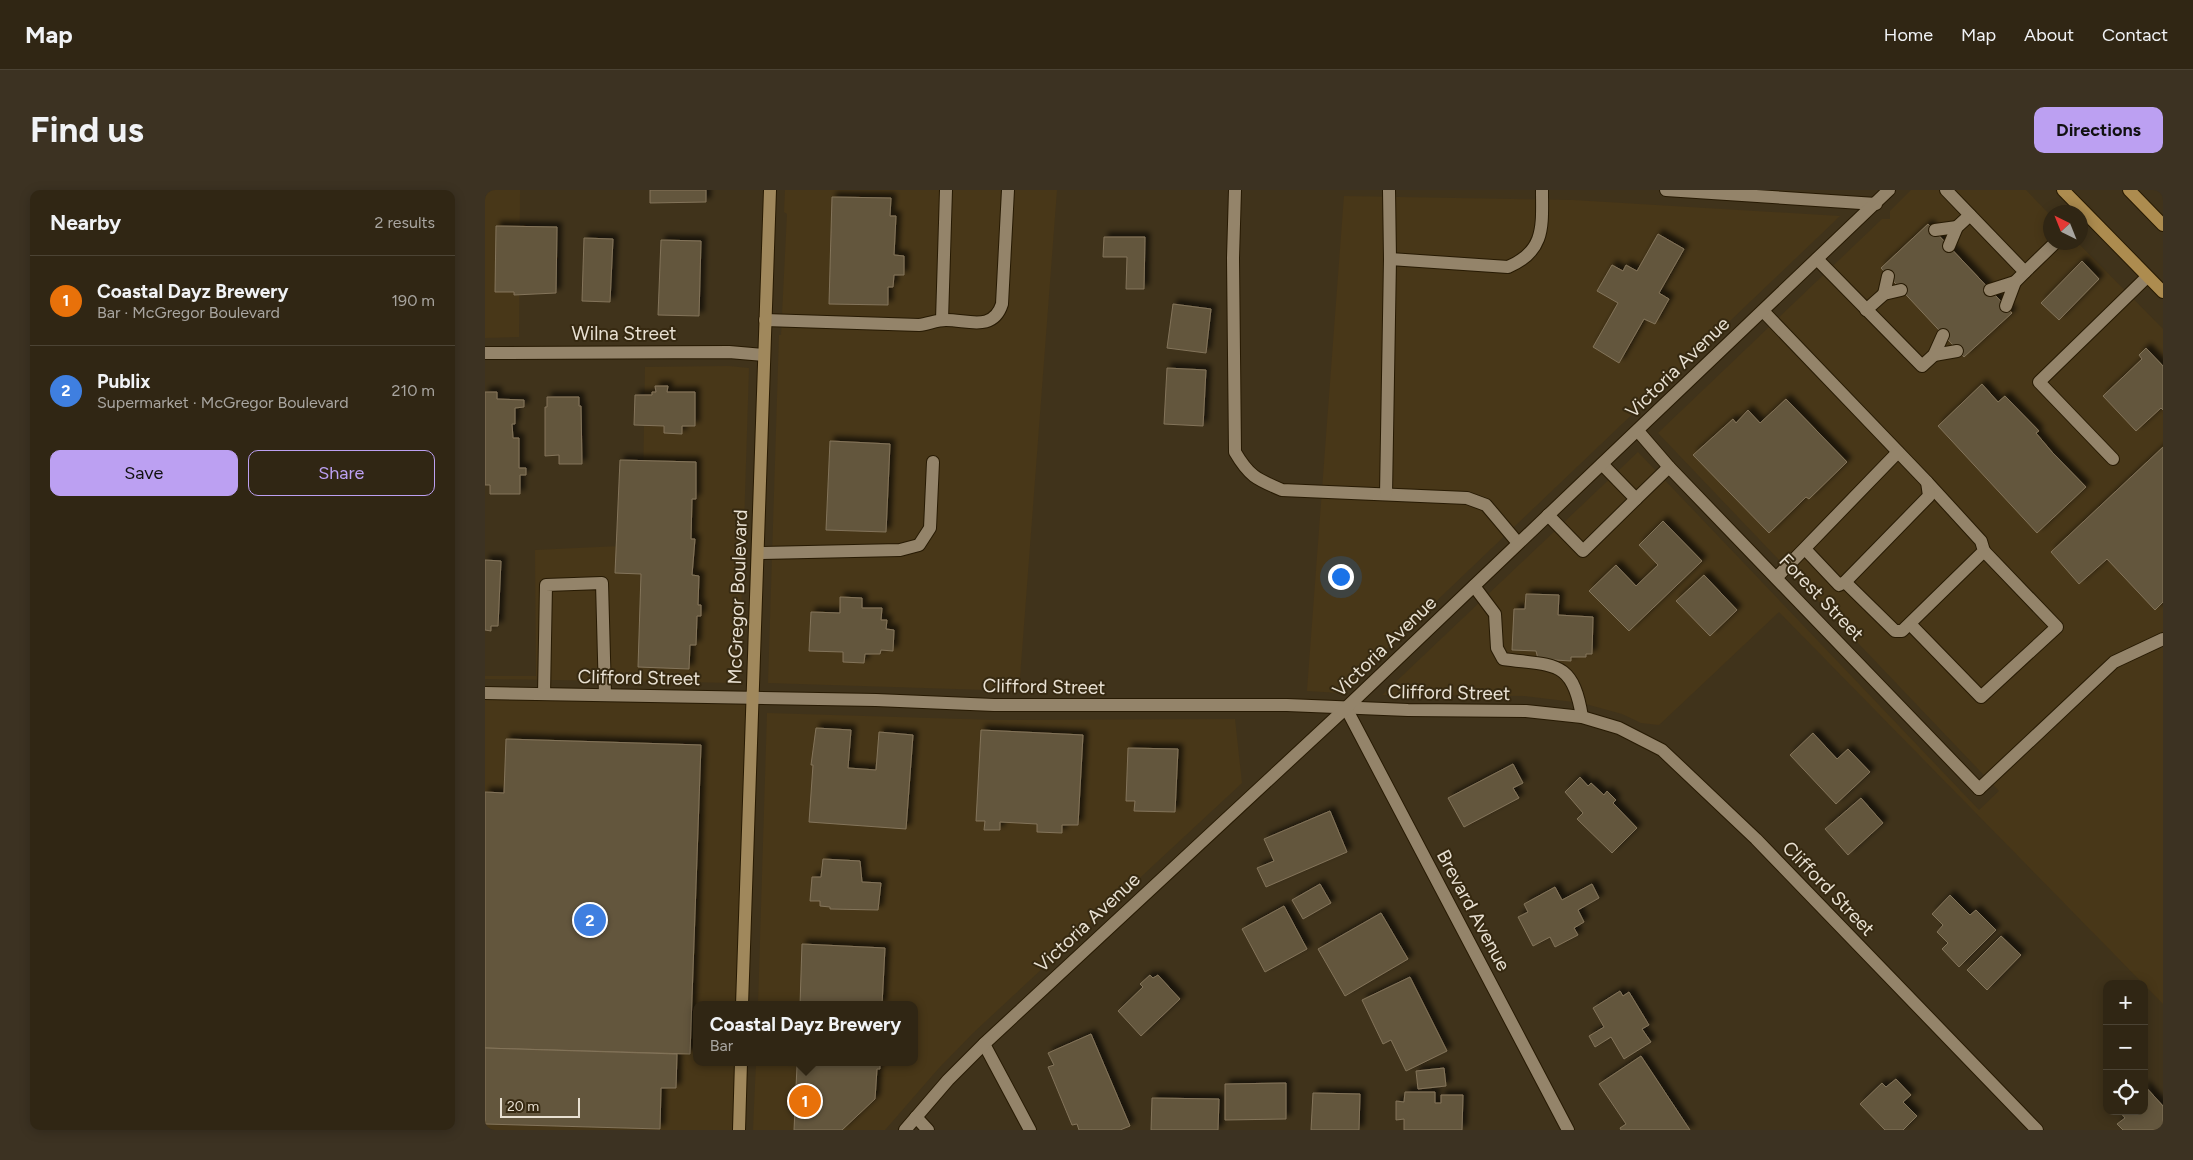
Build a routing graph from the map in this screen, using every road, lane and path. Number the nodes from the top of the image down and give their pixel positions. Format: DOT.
graph roads {
  1 [pos="770,190"];
  2 [pos="946,190"];
  3 [pos="1008,190"];
  4 [pos="1235,190"];
  5 [pos="1389,190"];
  6 [pos="1542,190"];
  7 [pos="1666,190"];
  8 [pos="1889,190"];
  9 [pos="1946,190"];
  10 [pos="2063,190"];
  11 [pos="2129,190"];
  12 [pos="1722,192"];
  13 [pos="1876,204"];
  14 [pos="2075,205"];
  15 [pos="1970,215"];
  16 [pos="2088,221"];
  17 [pos="2163,225"];
  18 [pos="1957,227"];
  19 [pos="1935,230"];
  20 [pos="1949,246"];
  21 [pos="2048,250"];
  22 [pos="1390,259"];
  23 [pos="1817,260"];
  24 [pos="2025,272"];
  25 [pos="1888,276"];
  26 [pos="2147,276"];
  27 [pos="2015,282"];
  28 [pos="1901,290"];
  29 [pos="1990,290"];
  30 [pos="2163,292"];
  31 [pos="1884,294"];
  32 [pos="2005,306"];
  33 [pos="1866,310"];
  34 [pos="1763,312"];
  35 [pos="765,320"];
  36 [pos="943,320"];
  37 [pos="1943,335"];
  38 [pos="1957,351"];
  39 [pos="485,353"];
  40 [pos="764,355"];
  41 [pos="1934,355"];
  42 [pos="1638,431"];
  43 [pos="1899,452"];
  44 [pos="2113,459"];
  45 [pos="933,462"];
  46 [pos="1602,464"];
  47 [pos="1669,467"];
  48 [pos="1927,482"];
  49 [pos="1386,494"];
  50 [pos="1636,499"];
  51 [pos="1548,515"];
  52 [pos="1518,543"];
  53 [pos="1805,549"];
  54 [pos="1984,551"];
  55 [pos="759,553"];
  56 [pos="1777,577"];
  57 [pos="1845,582"];
  58 [pos="1474,586"];
  59 [pos="1910,624"];
  60 [pos="2163,639"];
  61 [pos="485,693"];
  62 [pos="544,694"];
  63 [pos="605,695"];
  64 [pos="753,698"];
  65 [pos="1346,708"];
  66 [pos="1582,717"];
  67 [pos="743,1001"];
  68 [pos="984,1044"];
  69 [pos="741,1066"];
  70 [pos="916,1117"];
  71 [pos="739,1130"];
  72 [pos="905,1130"];
  73 [pos="928,1130"];
  74 [pos="1030,1130"];
  75 [pos="1569,1130"];
  76 [pos="2037,1130"];
  1 -- 35 [label="main road, McGregor Boulevard"];
  2 -- 36 [label="street"];
  3 -- 36 [label="street"];
  4 -- 49 [label="street"];
  5 -- 22 [label="street"];
  6 -- 22 [label="street"];
  7 -- 12 [label="street"];
  8 -- 13 [label="street, Victoria Avenue"];
  9 -- 15 [label="street"];
  10 -- 14 [label="main road"];
  11 -- 17 [label="main road"];
  12 -- 13 [label="street"];
  13 -- 23 [label="street, Victoria Avenue"];
  15 -- 18 [label="street"];
  15 -- 24 [label="street"];
  16 -- 26 [label="main road"];
  18 -- 19 [label="street"];
  18 -- 20 [label="street"];
  21 -- 24 [label="street"];
  22 -- 49 [label="street"];
  23 -- 33 [label="street"];
  23 -- 34 [label="street, Victoria Avenue"];
  24 -- 27 [label="street"];
  25 -- 31 [label="street"];
  26 -- 30 [label="main road"];
  26 -- 44 [label="street"];
  27 -- 29 [label="street"];
  27 -- 32 [label="street"];
  28 -- 31 [label="street"];
  31 -- 33 [label="street"];
  33 -- 41 [label="street"];
  34 -- 42 [label="street, Victoria Avenue"];
  34 -- 43 [label="street"];
  35 -- 36 [label="street"];
  35 -- 40 [label="main road, McGregor Boulevard"];
  37 -- 41 [label="street"];
  38 -- 41 [label="street"];
  39 -- 40 [label="street, Wilna Street"];
  40 -- 55 [label="main road, McGregor Boulevard"];
  42 -- 46 [label="street, Victoria Avenue"];
  42 -- 47 [label="street, Forest Street"];
  43 -- 48 [label="street"];
  43 -- 53 [label="street"];
  45 -- 55 [label="street"];
  46 -- 50 [label="street"];
  46 -- 51 [label="street, Victoria Avenue"];
  47 -- 50 [label="street"];
  47 -- 56 [label="street, Forest Street"];
  48 -- 54 [label="street"];
  48 -- 57 [label="street"];
  49 -- 52 [label="street"];
  50 -- 51 [label="street"];
  51 -- 52 [label="street, Victoria Avenue"];
  52 -- 58 [label="street, Victoria Avenue"];
  53 -- 56 [label="street"];
  53 -- 57 [label="street"];
  54 -- 59 [label="street"];
  54 -- 59 [label="street"];
  55 -- 64 [label="main road, McGregor Boulevard"];
  56 -- 60 [label="street, Forest Street"];
  57 -- 59 [label="street"];
  58 -- 65 [label="street, Victoria Avenue"];
  58 -- 66 [label="street"];
  61 -- 62 [label="street, Clifford Street"];
  62 -- 63 [label="street, Clifford Street"];
  62 -- 63 [label="street"];
  63 -- 64 [label="street, Clifford Street"];
  64 -- 65 [label="street, Clifford Street"];
  64 -- 67 [label="main road, McGregor Boulevard"];
  65 -- 66 [label="street, Clifford Street"];
  65 -- 68 [label="street, Victoria Avenue"];
  65 -- 75 [label="street, Brevard Avenue"];
  66 -- 76 [label="street, Clifford Street"];
  68 -- 70 [label="street, Victoria Avenue"];
  68 -- 74 [label="street"];
  69 -- 71 [label="main road"];
  70 -- 72 [label="street, Victoria Avenue"];
  70 -- 73 [label="street"];
}
